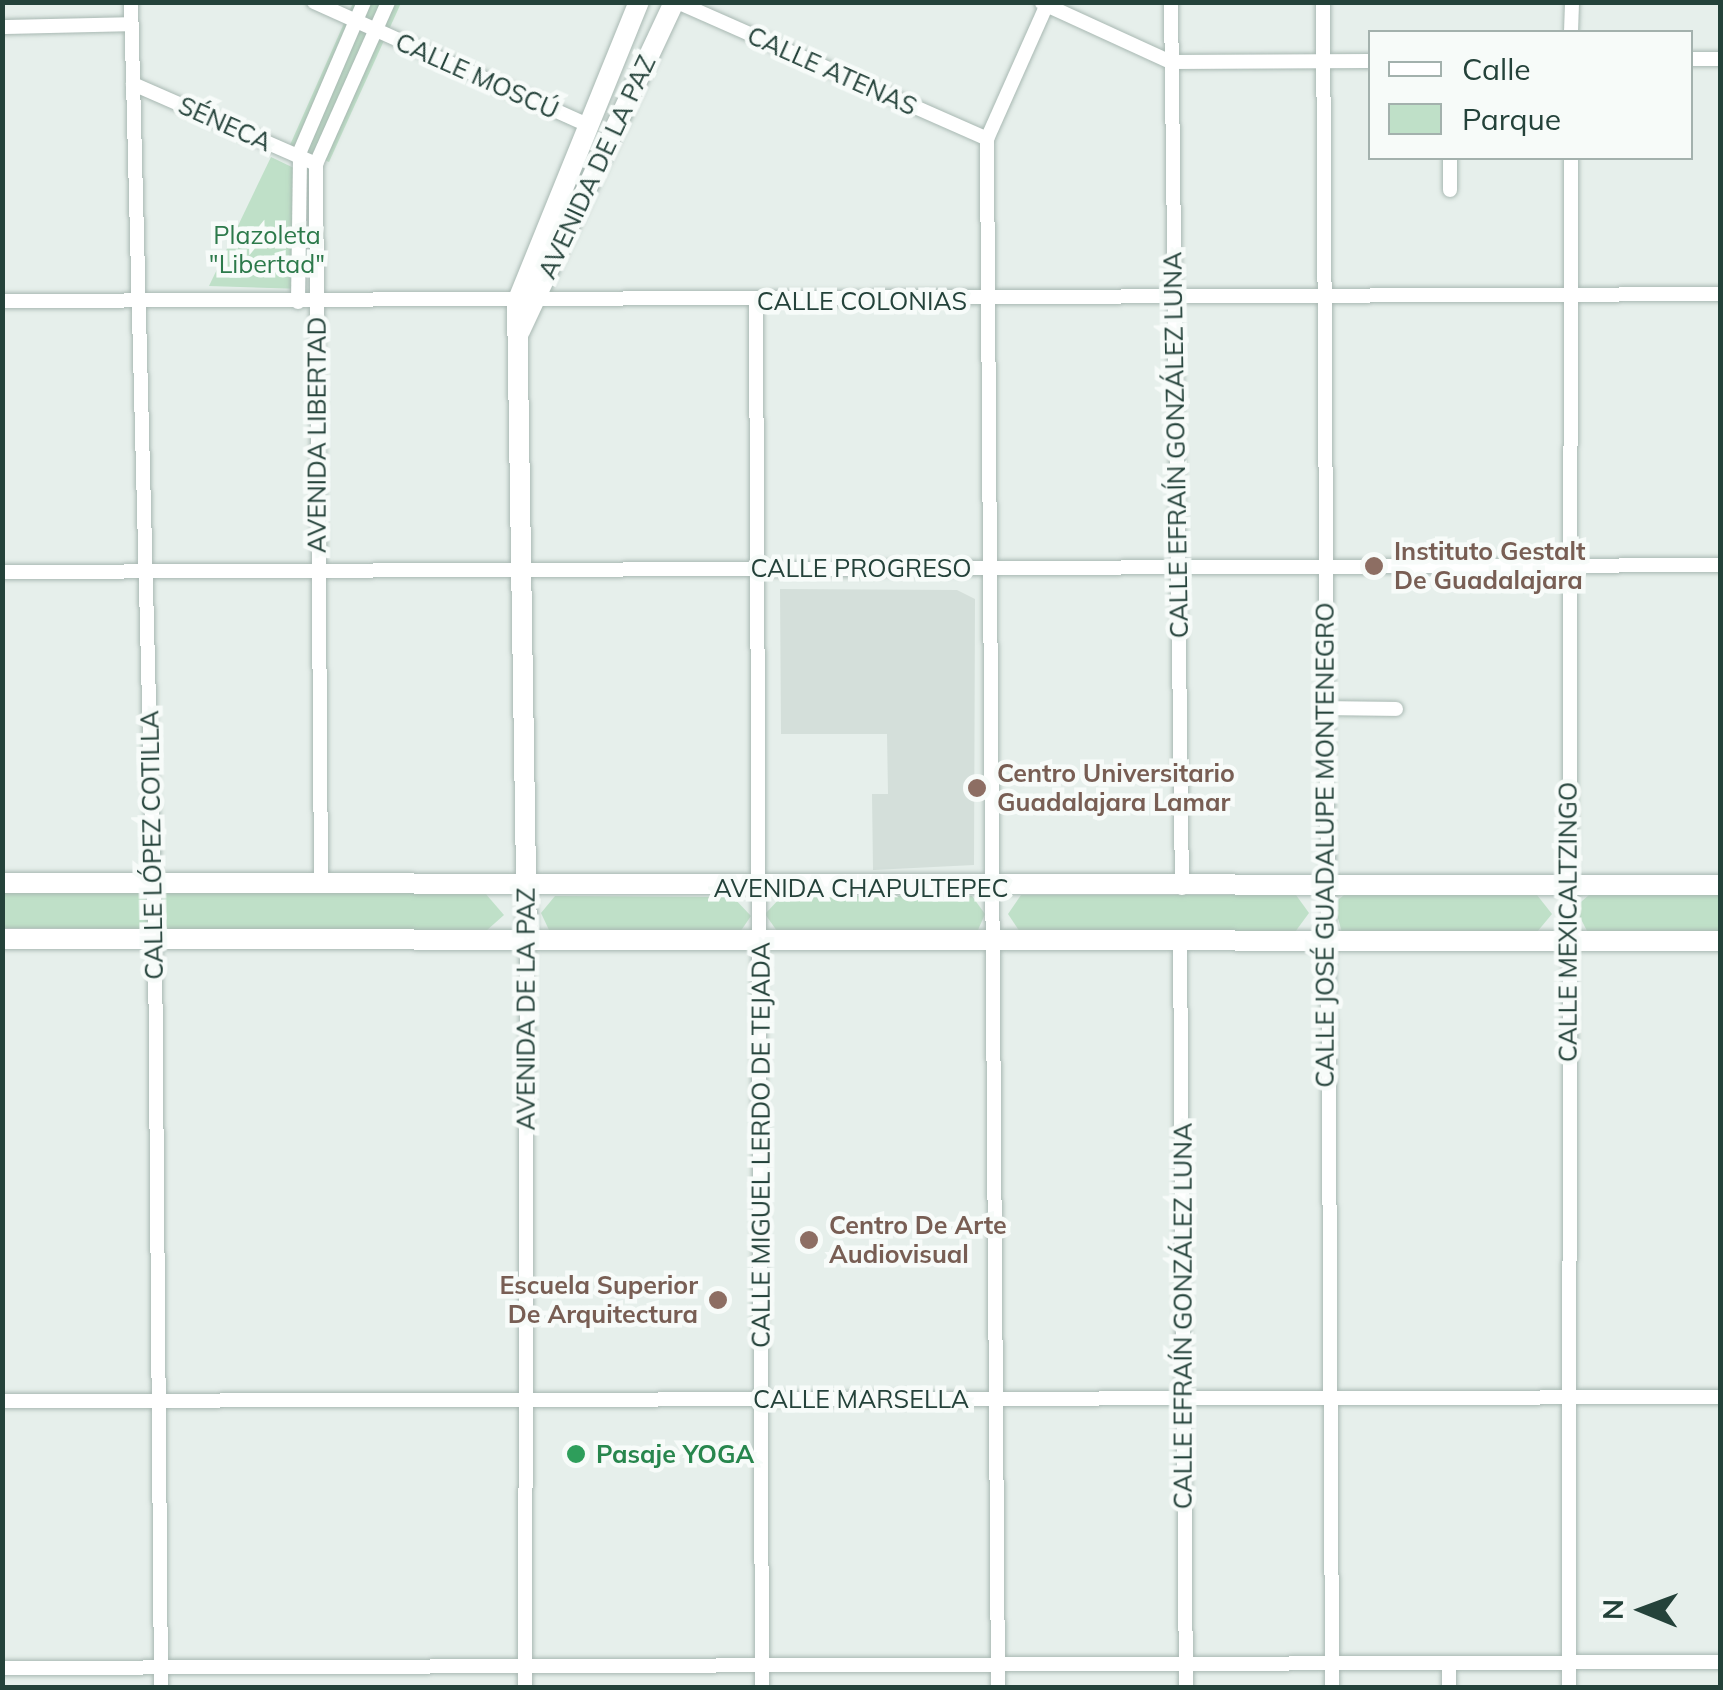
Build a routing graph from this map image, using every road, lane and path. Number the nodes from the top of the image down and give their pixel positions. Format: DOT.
graph roads {
  1 [pos="131,2"];
  2 [pos="314,2"];
  3 [pos="364,2"];
  4 [pos="388,2"];
  5 [pos="640,2"];
  6 [pos="675,2"];
  7 [pos="1170,2"];
  8 [pos="1323,2"];
  9 [pos="1572,2"];
  10 [pos="1045,3"];
  11 [pos="356,21"];
  12 [pos="131,24"];
  13 [pos="2,27"];
  14 [pos="376,30"];
  15 [pos="1572,30"];
  16 [pos="1693,59"];
  17 [pos="1720,59"];
  18 [pos="1368,61"];
  19 [pos="1171,62"];
  20 [pos="1323,62"];
  21 [pos="133,84"];
  22 [pos="585,124"];
  23 [pos="988,139"];
  24 [pos="298,156"];
  25 [pos="1450,160"];
  26 [pos="1571,160"];
  27 [pos="316,164"];
  28 [pos="1450,190"];
  29 [pos="1572,293"];
  30 [pos="1720,294"];
  31 [pos="1323,296"];
  32 [pos="1174,298"];
  33 [pos="140,299"];
  34 [pos="990,300"];
  35 [pos="2,301"];
  36 [pos="298,302"];
  37 [pos="316,302"];
  38 [pos="526,302"];
  39 [pos="756,302"];
  40 [pos="1720,565"];
  41 [pos="1324,566"];
  42 [pos="1572,566"];
  43 [pos="1178,567"];
  44 [pos="994,568"];
  45 [pos="758,569"];
  46 [pos="318,570"];
  47 [pos="524,570"];
  48 [pos="144,571"];
  49 [pos="2,572"];
  50 [pos="1325,708"];
  51 [pos="1396,708"];
  52 [pos="2,882"];
  53 [pos="152,882"];
  54 [pos="321,882"];
  55 [pos="526,884"];
  56 [pos="1720,885"];
  57 [pos="1567,886"];
  58 [pos="1326,887"];
  59 [pos="999,888"];
  60 [pos="1182,888"];
  61 [pos="761,889"];
  62 [pos="2,940"];
  63 [pos="155,940"];
  64 [pos="526,940"];
  65 [pos="761,941"];
  66 [pos="998,941"];
  67 [pos="1720,941"];
  68 [pos="1566,942"];
  69 [pos="1325,943"];
  70 [pos="1180,944"];
  71 [pos="1720,1396"];
  72 [pos="1330,1397"];
  73 [pos="1567,1397"];
  74 [pos="999,1398"];
  75 [pos="1184,1398"];
  76 [pos="762,1399"];
  77 [pos="158,1400"];
  78 [pos="524,1400"];
  79 [pos="2,1401"];
  80 [pos="1720,1662"];
  81 [pos="1568,1663"];
  82 [pos="525,1664"];
  83 [pos="1332,1664"];
  84 [pos="1448,1664"];
  85 [pos="762,1665"];
  86 [pos="1186,1665"];
  87 [pos="160,1666"];
  88 [pos="998,1666"];
  89 [pos="2,1668"];
  90 [pos="160,1688"];
  91 [pos="525,1688"];
  92 [pos="762,1688"];
  93 [pos="998,1688"];
  94 [pos="1186,1688"];
  95 [pos="1332,1688"];
  96 [pos="1449,1688"];
  97 [pos="1568,1688"];
  1 -- 12 [label="street, CALLE LÓPEZ COTILLA"];
  2 -- 11 [label="street, CALLE MOSCÚ"];
  3 -- 11 [label="street"];
  4 -- 14 [label="street, AVENIDA LIBERTAD"];
  5 -- 22 [label="street, AVENIDA DE LA PAZ"];
  6 -- 23 [label="street, CALLE ATENAS"];
  6 -- 38 [label="street, AVENIDA DE LA PAZ"];
  7 -- 19 [label="street, CALLE EFRAÍN GONZÁLEZ LUNA"];
  8 -- 20 [label="street, CALLE JOSÉ GUADALUPE MONTENEGRO"];
  9 -- 15 [label="street"];
  10 -- 19 [label="street"];
  10 -- 23 [label="street"];
  11 -- 14 [label="street, CALLE MOSCÚ"];
  11 -- 24 [label="street"];
  12 -- 13 [label="street"];
  12 -- 21 [label="street, CALLE LÓPEZ COTILLA"];
  14 -- 22 [label="street, CALLE MOSCÚ"];
  14 -- 27 [label="street, AVENIDA LIBERTAD"];
  16 -- 17 [label="street"];
  18 -- 20 [label="street"];
  19 -- 20 [label="street"];
  19 -- 32 [label="street, CALLE EFRAÍN GONZÁLEZ LUNA"];
  20 -- 31 [label="street, CALLE JOSÉ GUADALUPE MONTENEGRO"];
  21 -- 24 [label="street, SÉNECA"];
  21 -- 33 [label="street, CALLE LÓPEZ COTILLA"];
  22 -- 38 [label="street, AVENIDA DE LA PAZ"];
  23 -- 34 [label="street"];
  24 -- 27 [label="street, SÉNECA"];
  24 -- 36 [label="street"];
  25 -- 28 [label="street"];
  26 -- 29 [label="street, CALLE MEXICALTZINGO"];
  27 -- 37 [label="street, AVENIDA LIBERTAD"];
  29 -- 30 [label="street, CALLE COLONIAS"];
  29 -- 31 [label="street, CALLE COLONIAS"];
  29 -- 42 [label="street, CALLE MEXICALTZINGO"];
  31 -- 32 [label="street, CALLE COLONIAS"];
  31 -- 41 [label="street, CALLE JOSÉ GUADALUPE MONTENEGRO"];
  32 -- 34 [label="street, CALLE COLONIAS"];
  32 -- 43 [label="street, CALLE EFRAÍN GONZÁLEZ LUNA"];
  33 -- 35 [label="street, CALLE COLONIAS"];
  33 -- 36 [label="street, CALLE COLONIAS"];
  33 -- 48 [label="street, CALLE LÓPEZ COTILLA"];
  34 -- 39 [label="street, CALLE COLONIAS"];
  34 -- 44 [label="street"];
  36 -- 37 [label="street, CALLE COLONIAS"];
  37 -- 38 [label="street, CALLE COLONIAS"];
  37 -- 46 [label="street, AVENIDA LIBERTAD"];
  38 -- 39 [label="street, CALLE COLONIAS"];
  38 -- 47 [label="street, AVENIDA DE LA PAZ"];
  39 -- 45 [label="street, CALLE MIGUEL LERDO DE TEJADA"];
  40 -- 42 [label="street, CALLE PROGRESO"];
  41 -- 42 [label="street, CALLE PROGRESO"];
  41 -- 43 [label="street, CALLE PROGRESO"];
  41 -- 50 [label="street, CALLE JOSÉ GUADALUPE MONTENEGRO"];
  42 -- 57 [label="street, CALLE MEXICALTZINGO"];
  43 -- 44 [label="street, CALLE PROGRESO"];
  43 -- 60 [label="street, CALLE EFRAÍN GONZÁLEZ LUNA"];
  44 -- 45 [label="street, CALLE PROGRESO"];
  44 -- 59 [label="street"];
  45 -- 47 [label="street, CALLE PROGRESO"];
  45 -- 61 [label="street, CALLE MIGUEL LERDO DE TEJADA"];
  46 -- 47 [label="street, CALLE PROGRESO"];
  46 -- 48 [label="street, CALLE PROGRESO"];
  46 -- 54 [label="street, AVENIDA LIBERTAD"];
  47 -- 55 [label="street, AVENIDA DE LA PAZ"];
  48 -- 49 [label="street, CALLE PROGRESO"];
  48 -- 53 [label="street, CALLE LÓPEZ COTILLA"];
  50 -- 51 [label="street"];
  50 -- 58 [label="street, CALLE JOSÉ GUADALUPE MONTENEGRO"];
  52 -- 53 [label="street, AVENIDA CHAPULTEPEC"];
  53 -- 54 [label="street, AVENIDA CHAPULTEPEC"];
  53 -- 63 [label="street, CALLE LÓPEZ COTILLA"];
  54 -- 55 [label="street, AVENIDA CHAPULTEPEC"];
  55 -- 61 [label="street, AVENIDA CHAPULTEPEC"];
  55 -- 64 [label="street, AVENIDA DE LA PAZ"];
  56 -- 57 [label="street, AVENIDA CHAPULTEPEC"];
  57 -- 58 [label="street, AVENIDA CHAPULTEPEC"];
  57 -- 68 [label="street, CALLE MEXICALTZINGO"];
  58 -- 60 [label="street, AVENIDA CHAPULTEPEC"];
  58 -- 69 [label="street, CALLE JOSÉ GUADALUPE MONTENEGRO"];
  59 -- 60 [label="street, AVENIDA CHAPULTEPEC"];
  59 -- 61 [label="street, AVENIDA CHAPULTEPEC"];
  59 -- 66 [label="street"];
  61 -- 65 [label="street, CALLE MIGUEL LERDO DE TEJADA"];
  62 -- 63 [label="street"];
  63 -- 64 [label="street"];
  63 -- 77 [label="street, CALLE LÓPEZ COTILLA"];
  64 -- 65 [label="street"];
  64 -- 78 [label="street, AVENIDA DE LA PAZ"];
  65 -- 66 [label="street"];
  65 -- 76 [label="street, CALLE MIGUEL LERDO DE TEJADA"];
  66 -- 70 [label="street"];
  66 -- 74 [label="street"];
  67 -- 68 [label="street"];
  68 -- 69 [label="street"];
  68 -- 73 [label="street, CALLE MEXICALTZINGO"];
  69 -- 70 [label="street"];
  69 -- 72 [label="street, CALLE JOSÉ GUADALUPE MONTENEGRO"];
  70 -- 75 [label="street, CALLE EFRAÍN GONZÁLEZ LUNA"];
  71 -- 73 [label="street, CALLE MARSELLA"];
  72 -- 73 [label="street, CALLE MARSELLA"];
  72 -- 75 [label="street, CALLE MARSELLA"];
  72 -- 83 [label="street, CALLE JOSÉ GUADALUPE MONTENEGRO"];
  73 -- 81 [label="street, CALLE MEXICALTZINGO"];
  74 -- 75 [label="street, CALLE MARSELLA"];
  74 -- 76 [label="street, CALLE MARSELLA"];
  74 -- 88 [label="street"];
  75 -- 86 [label="street, CALLE EFRAÍN GONZÁLEZ LUNA"];
  76 -- 78 [label="street, CALLE MARSELLA"];
  76 -- 85 [label="street, CALLE MIGUEL LERDO DE TEJADA"];
  77 -- 78 [label="street, CALLE MARSELLA"];
  77 -- 79 [label="street, CALLE MARSELLA"];
  77 -- 87 [label="street, CALLE LÓPEZ COTILLA"];
  78 -- 82 [label="street, AVENIDA DE LA PAZ"];
  80 -- 81 [label="street"];
  81 -- 84 [label="street"];
  81 -- 97 [label="street, CALLE MEXICALTZINGO"];
  82 -- 85 [label="street"];
  82 -- 87 [label="street"];
  82 -- 91 [label="street, AVENIDA DE LA PAZ"];
  83 -- 84 [label="street"];
  83 -- 86 [label="street"];
  83 -- 95 [label="street, CALLE JOSÉ GUADALUPE MONTENEGRO"];
  84 -- 96 [label="street"];
  85 -- 88 [label="street"];
  85 -- 92 [label="street, CALLE MIGUEL LERDO DE TEJADA"];
  86 -- 88 [label="street"];
  86 -- 94 [label="street, CALLE EFRAÍN GONZÁLEZ LUNA"];
  87 -- 89 [label="street"];
  87 -- 90 [label="street, CALLE LÓPEZ COTILLA"];
  88 -- 93 [label="street"];
}
